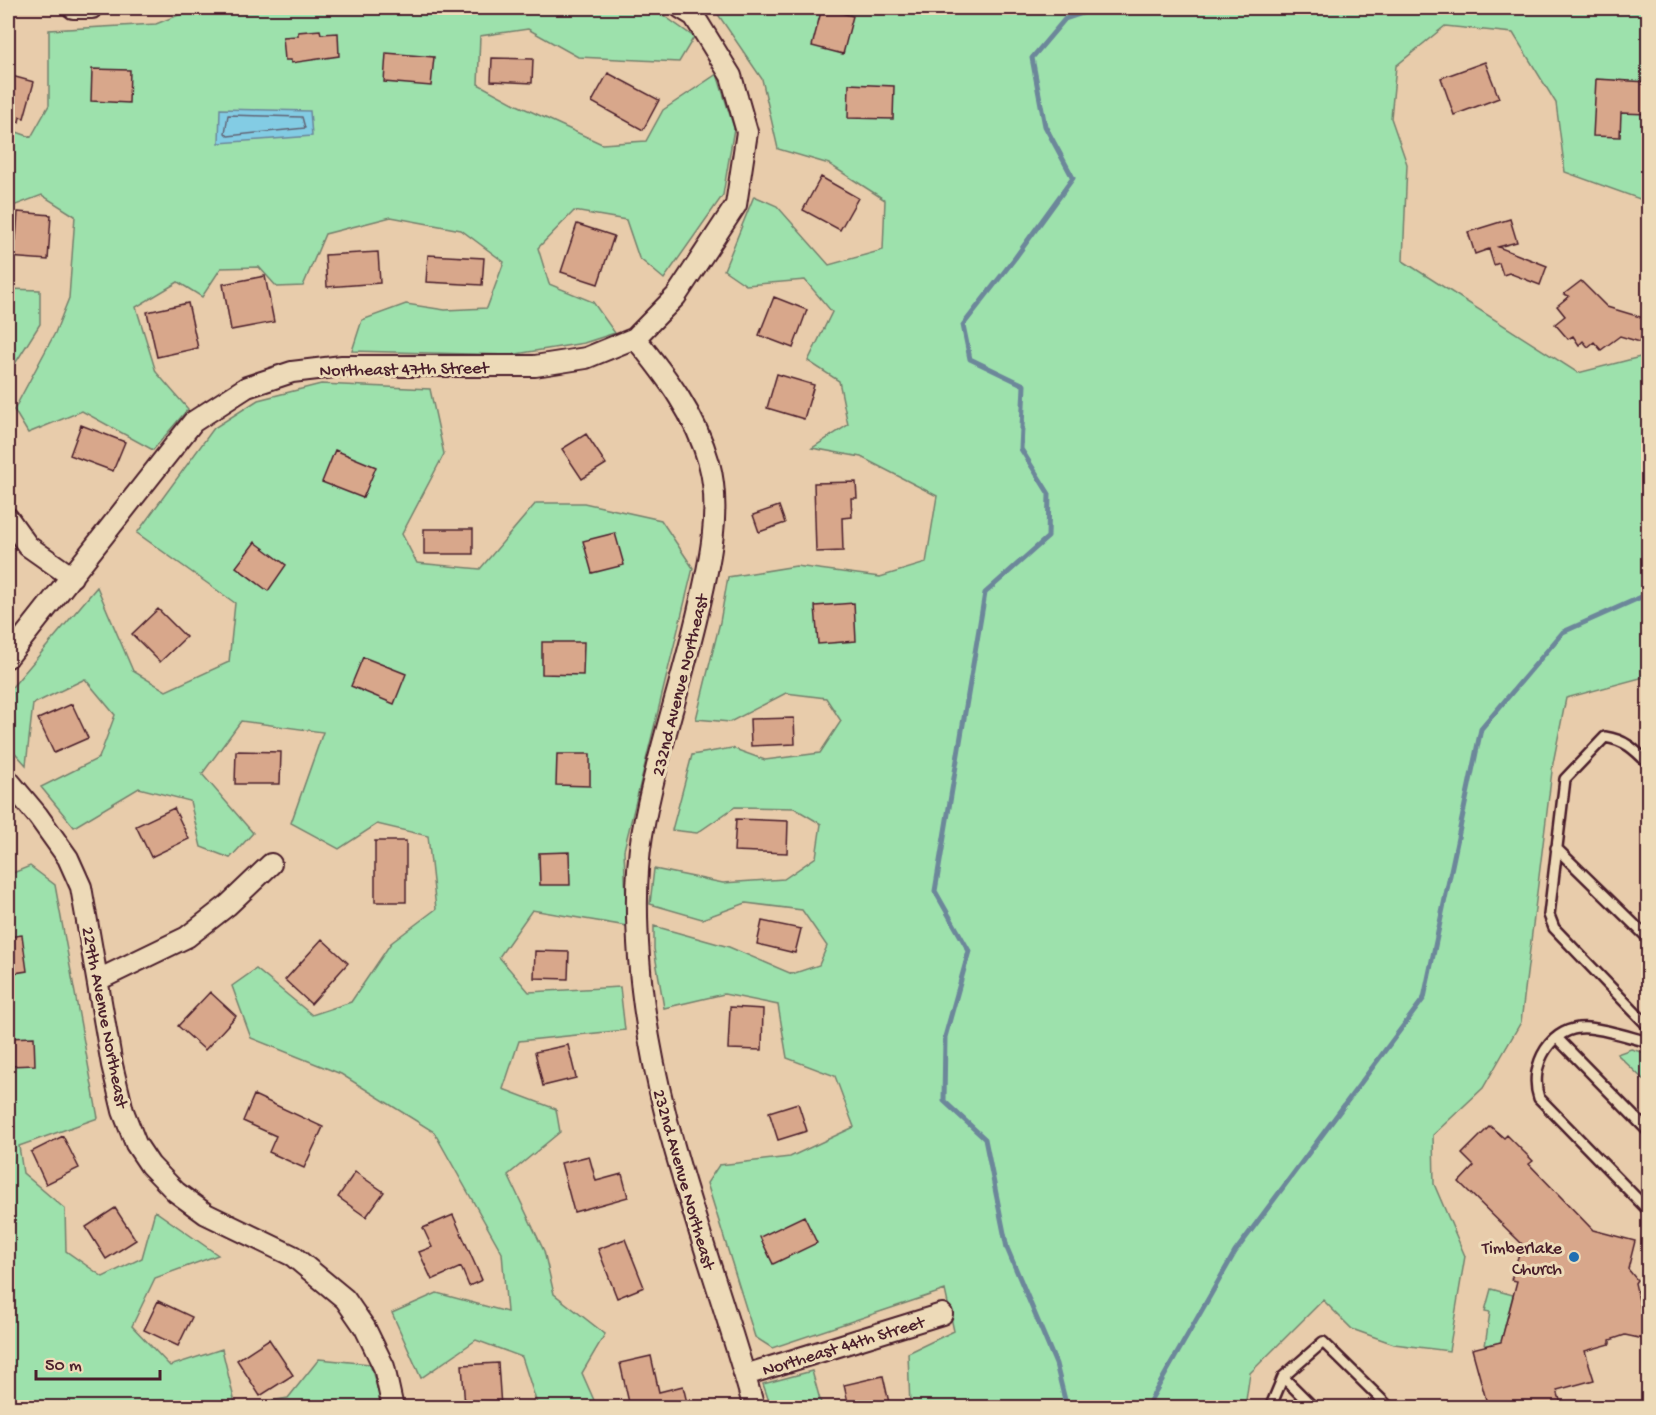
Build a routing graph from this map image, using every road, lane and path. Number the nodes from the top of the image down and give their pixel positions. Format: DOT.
graph roads {
  1 [pos="73,8"];
  2 [pos="92,8"];
  3 [pos="692,10"];
  4 [pos="635,338"];
  5 [pos="8,518"];
  6 [pos="72,577"];
  7 [pos="8,657"];
  8 [pos="1648,763"];
  9 [pos="8,780"];
  10 [pos="1556,848"];
  11 [pos="271,864"];
  12 [pos="1648,938"];
  13 [pos="98,981"];
  14 [pos="1648,1026"];
  15 [pos="1557,1038"];
  16 [pos="1648,1042"];
  17 [pos="1648,1131"];
  18 [pos="1648,1210"];
  19 [pos="942,1314"];
  20 [pos="745,1375"];
  21 [pos="1283,1377"];
  22 [pos="393,1407"];
  23 [pos="754,1407"];
  24 [pos="1270,1407"];
  25 [pos="1314,1407"];
  26 [pos="1390,1407"];
  1 -- 2 [label="street"];
  3 -- 4 [label="street"];
  4 -- 6 [label="street, Northeast 47th Street"];
  4 -- 20 [label="street, 232nd Avenue Northeast"];
  5 -- 6 [label="street"];
  6 -- 7 [label="street, Northeast 47th Street"];
  8 -- 10 [label="lane"];
  9 -- 13 [label="street, 229th Avenue Northeast"];
  10 -- 12 [label="lane"];
  10 -- 14 [label="lane"];
  11 -- 13 [label="street"];
  13 -- 22 [label="street, 229th Avenue Northeast"];
  15 -- 16 [label="lane"];
  15 -- 17 [label="lane"];
  15 -- 18 [label="lane"];
  19 -- 20 [label="street, Northeast 44th Street"];
  20 -- 23 [label="street, 232nd Avenue Northeast"];
  21 -- 24 [label="lane"];
  21 -- 25 [label="lane"];
  21 -- 26 [label="lane"];
}
